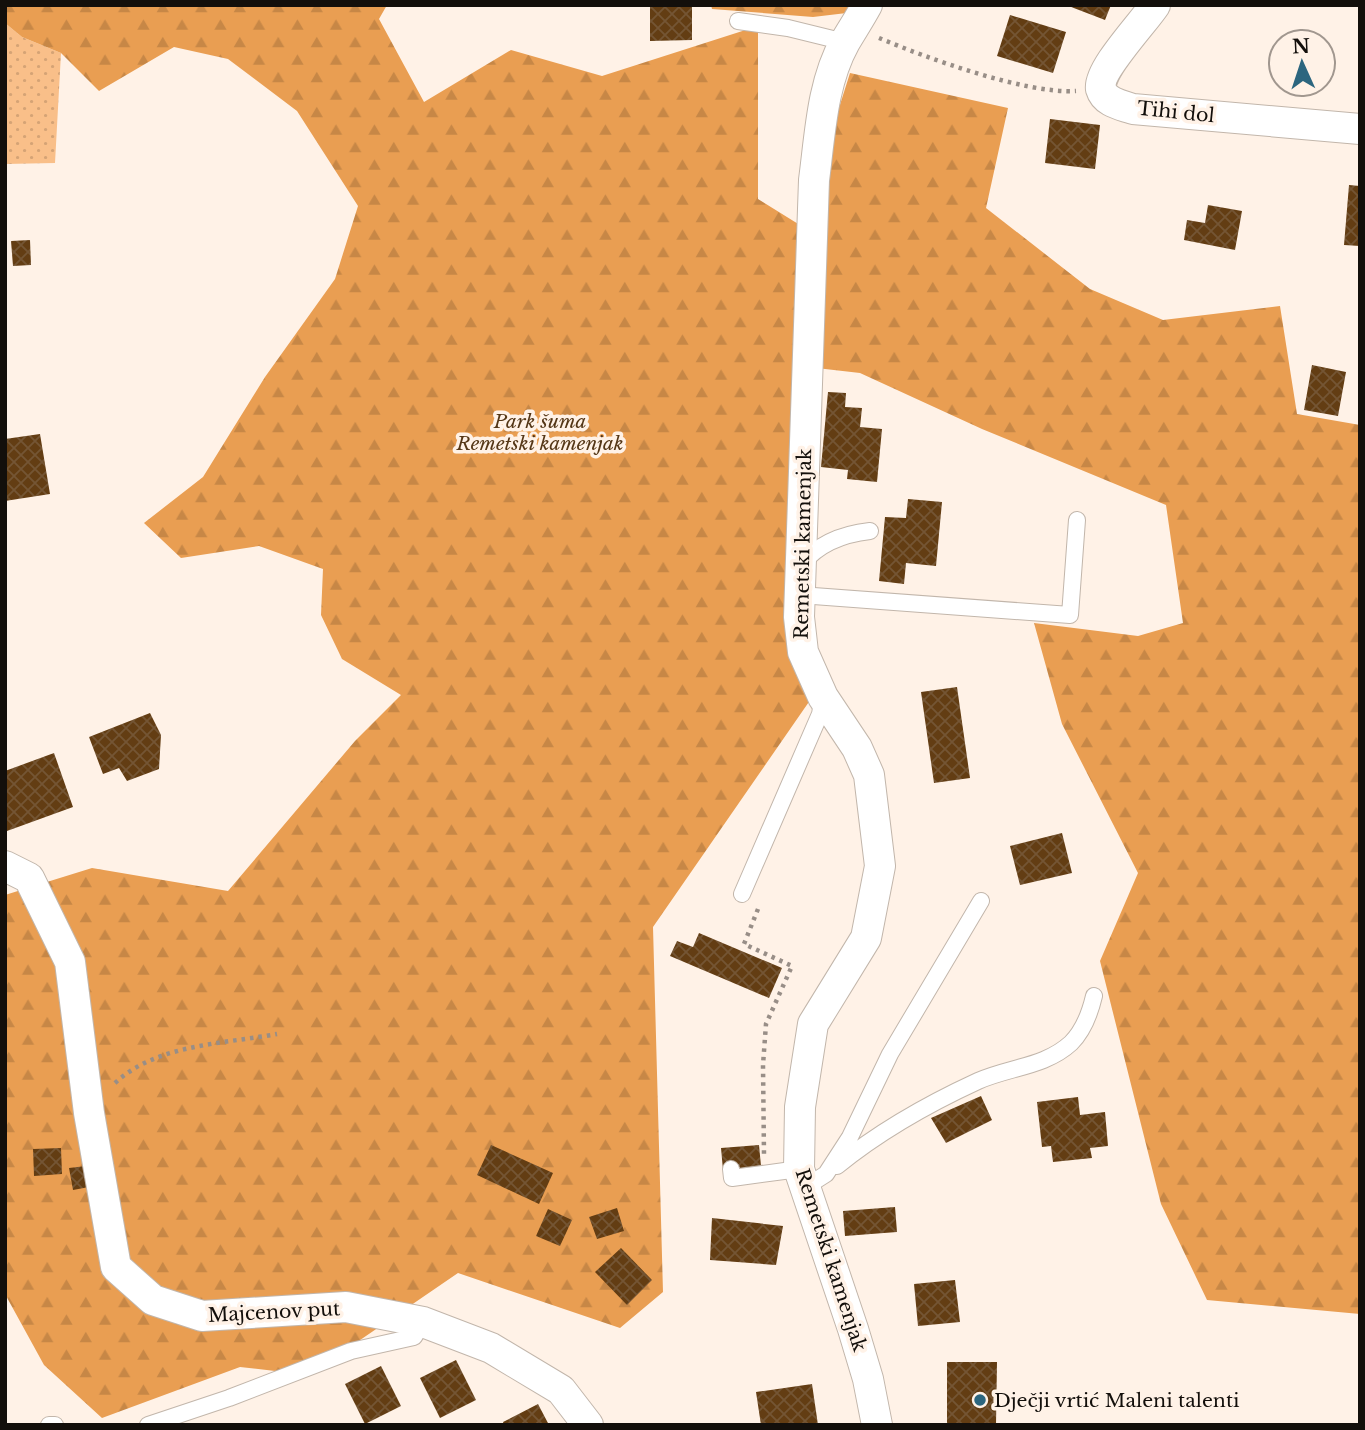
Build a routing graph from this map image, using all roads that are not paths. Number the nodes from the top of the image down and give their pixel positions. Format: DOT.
graph roads {
  1 [pos="1155,5"];
  2 [pos="738,21"];
  3 [pos="856,25"];
  4 [pos="1360,129"];
  5 [pos="1077,520"];
  6 [pos="870,531"];
  7 [pos="800,580"];
  8 [pos="823,697"];
  9 [pos="5,866"];
  10 [pos="742,894"];
  11 [pos="981,901"];
  12 [pos="1094,996"];
  13 [pos="731,1169"];
  14 [pos="810,1177"];
  15 [pos="423,1322"];
  16 [pos="49,1425"];
  17 [pos="55,1425"];
  18 [pos="148,1425"];
  19 [pos="589,1425"];
  20 [pos="877,1425"];
  1 -- 4 [label="street, Tihi dol"];
  2 -- 3 [label="lane"];
  3 -- 7 [label="street, Remetski kamenjak"];
  5 -- 7 [label="lane"];
  6 -- 7 [label="lane"];
  7 -- 8 [label="street, Remetski kamenjak"];
  8 -- 10 [label="lane"];
  8 -- 14 [label="street, Remetski kamenjak"];
  9 -- 15 [label="street, Majcenov put"];
  11 -- 14 [label="lane"];
  12 -- 14 [label="lane"];
  13 -- 14 [label="lane"];
  14 -- 20 [label="street, Remetski kamenjak"];
  15 -- 18 [label="lane"];
  15 -- 19 [label="street, Majcenov put"];
  16 -- 17 [label="lane"];
}
